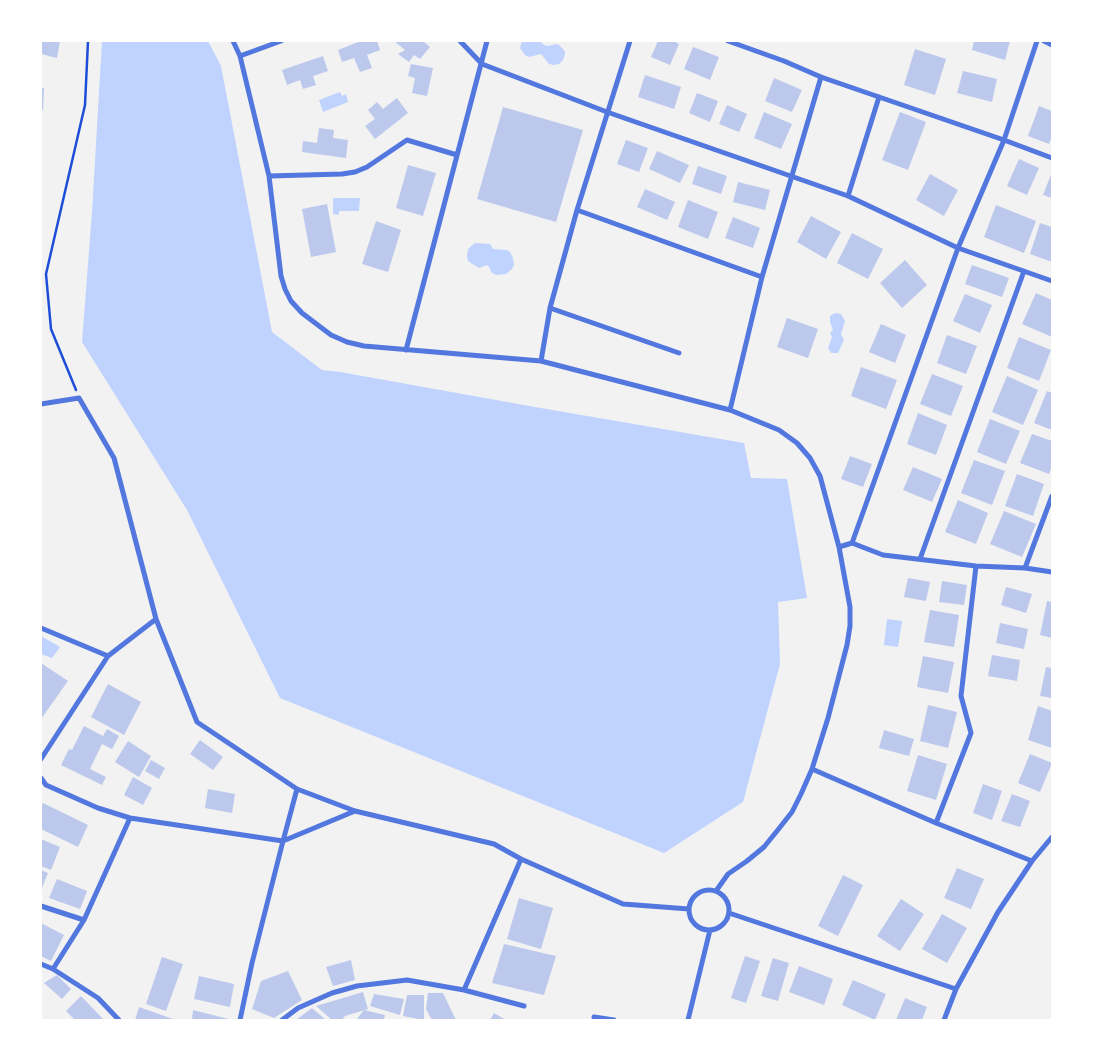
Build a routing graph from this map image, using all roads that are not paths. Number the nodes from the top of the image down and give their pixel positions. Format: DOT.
graph roads {
  1 [pos="233,41"];
  2 [pos="281,41"];
  3 [pos="460,41"];
  4 [pos="487,41"];
  5 [pos="630,41"];
  6 [pos="728,41"];
  7 [pos="1037,41"];
  8 [pos="1044,41"];
  9 [pos="1052,45"];
  10 [pos="240,56"];
  11 [pos="482,64"];
  12 [pos="822,76"];
  13 [pos="879,97"];
  14 [pos="607,112"];
  15 [pos="1004,140"];
  16 [pos="457,156"];
  17 [pos="1052,158"];
  18 [pos="269,176"];
  19 [pos="792,177"];
  20 [pos="848,196"];
  21 [pos="577,210"];
  22 [pos="958,248"];
  23 [pos="1024,271"];
  24 [pos="762,277"];
  25 [pos="1052,281"];
  26 [pos="550,308"];
  27 [pos="406,350"];
  28 [pos="679,353"];
  29 [pos="541,360"];
  30 [pos="42,404"];
  31 [pos="730,410"];
  32 [pos="41,412"];
  33 [pos="1052,496"];
  34 [pos="852,543"];
  35 [pos="839,547"];
  36 [pos="920,559"];
  37 [pos="976,566"];
  38 [pos="1025,568"];
  39 [pos="1052,572"];
  40 [pos="156,619"];
  41 [pos="41,628"];
  42 [pos="108,656"];
  43 [pos="41,759"];
  44 [pos="812,769"];
  45 [pos="41,778"];
  46 [pos="297,790"];
  47 [pos="355,810"];
  48 [pos="130,818"];
  49 [pos="936,824"];
  50 [pos="1052,836"];
  51 [pos="283,841"];
  52 [pos="521,859"];
  53 [pos="1032,861"];
  54 [pos="716,891"];
  55 [pos="41,906"];
  56 [pos="689,909"];
  57 [pos="729,913"];
  58 [pos="84,920"];
  59 [pos="710,930"];
  60 [pos="41,964"];
  61 [pos="53,969"];
  62 [pos="956,989"];
  63 [pos="464,990"];
  64 [pos="524,1006"];
  65 [pos="594,1017"];
  66 [pos="119,1020"];
  67 [pos="240,1020"];
  68 [pos="282,1020"];
  69 [pos="614,1020"];
  70 [pos="688,1020"];
  71 [pos="944,1020"];
  1 -- 10 [label="street"];
  2 -- 10 [label="street"];
  3 -- 11 [label="street"];
  4 -- 11 [label="street"];
  5 -- 14 [label="street"];
  6 -- 12 [label="street"];
  7 -- 15 [label="street"];
  8 -- 9 [label="street"];
  10 -- 18 [label="street"];
  11 -- 14 [label="street"];
  11 -- 16 [label="street"];
  12 -- 13 [label="street"];
  12 -- 19 [label="street"];
  13 -- 15 [label="street"];
  13 -- 20 [label="street"];
  14 -- 19 [label="street"];
  14 -- 21 [label="street"];
  15 -- 17 [label="street"];
  15 -- 22 [label="street"];
  16 -- 18 [label="street"];
  16 -- 27 [label="street"];
  18 -- 27 [label="street"];
  19 -- 20 [label="street"];
  19 -- 24 [label="street"];
  20 -- 22 [label="street"];
  21 -- 24 [label="street"];
  21 -- 26 [label="street"];
  22 -- 23 [label="street"];
  22 -- 34 [label="street"];
  23 -- 25 [label="street"];
  23 -- 36 [label="street"];
  24 -- 31 [label="street"];
  26 -- 28 [label="street"];
  26 -- 29 [label="street"];
  27 -- 29 [label="street"];
  29 -- 31 [label="street"];
  30 -- 32 [label="street"];
  30 -- 40 [label="street"];
  31 -- 35 [label="street"];
  33 -- 38 [label="street"];
  34 -- 35 [label="street"];
  34 -- 36 [label="street"];
  35 -- 44 [label="street"];
  36 -- 37 [label="street"];
  37 -- 38 [label="street"];
  37 -- 49 [label="street"];
  38 -- 39 [label="street"];
  40 -- 42 [label="street"];
  40 -- 46 [label="street"];
  41 -- 42 [label="street"];
  42 -- 43 [label="street"];
  44 -- 49 [label="street"];
  44 -- 54 [label="street"];
  45 -- 48 [label="street"];
  46 -- 47 [label="street"];
  46 -- 51 [label="street"];
  47 -- 51 [label="street"];
  47 -- 52 [label="street"];
  48 -- 51 [label="street"];
  48 -- 58 [label="street"];
  49 -- 53 [label="street"];
  50 -- 53 [label="street"];
  51 -- 67 [label="street"];
  52 -- 56 [label="street"];
  52 -- 63 [label="street"];
  53 -- 62 [label="street"];
  54 -- 56 [label="street"];
  54 -- 57 [label="street"];
  55 -- 58 [label="street"];
  56 -- 59 [label="street"];
  57 -- 59 [label="street"];
  57 -- 62 [label="street"];
  58 -- 61 [label="street"];
  59 -- 70 [label="street"];
  60 -- 61 [label="street"];
  61 -- 66 [label="street"];
  62 -- 71 [label="street"];
  63 -- 64 [label="street"];
  63 -- 68 [label="street"];
  65 -- 69 [label="street"];
}
